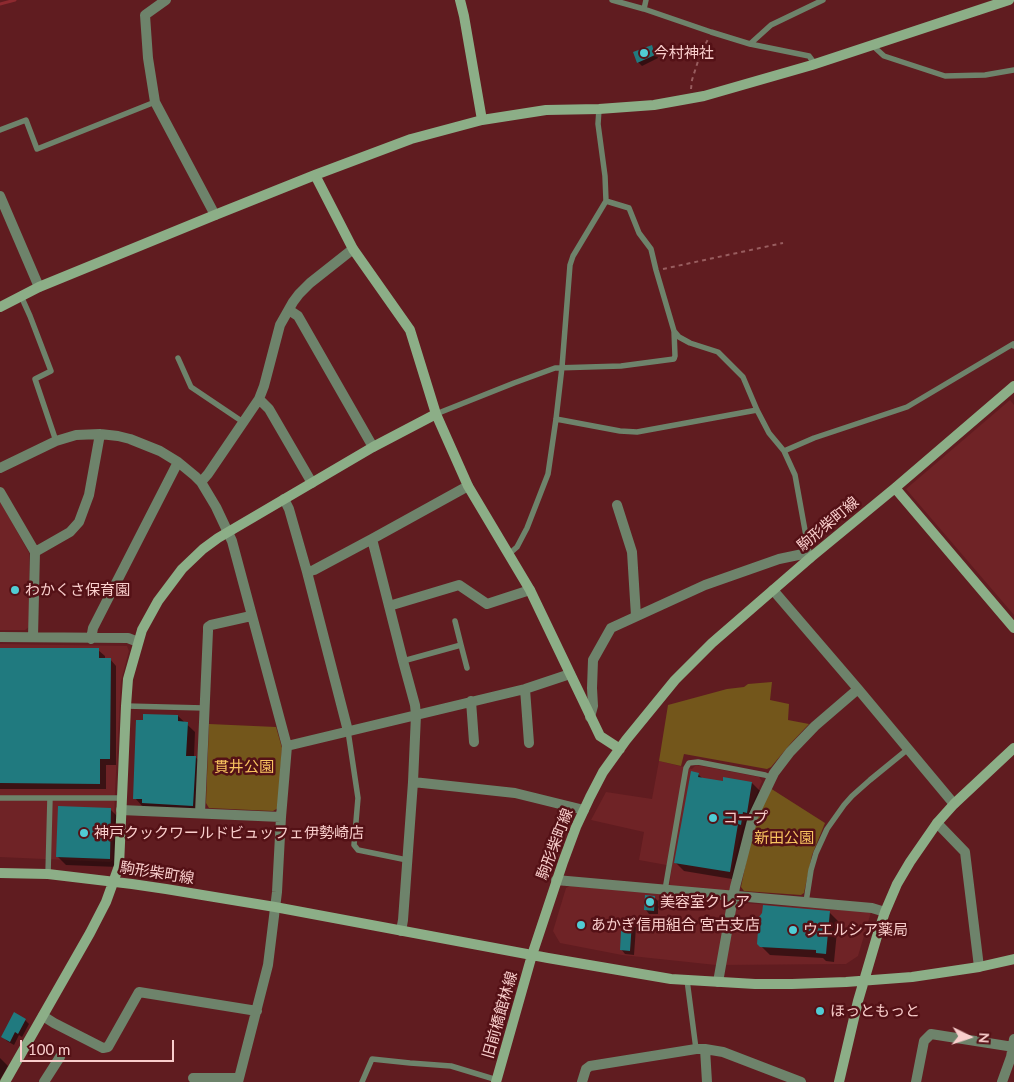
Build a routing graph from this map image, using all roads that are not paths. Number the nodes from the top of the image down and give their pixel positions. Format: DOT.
graph roads {
  1 [pos="166,0"];
  2 [pos="460,0"];
  3 [pos="612,0"];
  4 [pos="646,0"];
  5 [pos="823,0"];
  6 [pos="1009,0"];
  7 [pos="989,3"];
  8 [pos="644,9"];
  9 [pos="750,44"];
  10 [pos="872,45"];
  11 [pos="815,64"];
  12 [pos="1014,70"];
  13 [pos="155,102"];
  14 [pos="599,109"];
  15 [pos="482,120"];
  16 [pos="0,130"];
  17 [pos="315,175"];
  18 [pos="0,196"];
  19 [pos="606,201"];
  20 [pos="215,215"];
  21 [pos="353,249"];
  22 [pos="39,287"];
  23 [pos="21,296"];
  24 [pos="0,307"];
  25 [pos="289,310"];
  26 [pos="674,331"];
  27 [pos="1014,346"];
  28 [pos="178,358"];
  29 [pos="562,368"];
  30 [pos="1014,386"];
  31 [pos="258,399"];
  32 [pos="757,410"];
  33 [pos="436,414"];
  34 [pos="556,419"];
  35 [pos="243,422"];
  36 [pos="100,434"];
  37 [pos="56,441"];
  38 [pos="374,448"];
  39 [pos="784,452"];
  40 [pos="178,462"];
  41 [pos="0,468"];
  42 [pos="201,482"];
  43 [pos="312,483"];
  44 [pos="468,486"];
  45 [pos="895,488"];
  46 [pos="0,492"];
  47 [pos="284,499"];
  48 [pos="617,505"];
  49 [pos="228,532"];
  50 [pos="372,539"];
  51 [pos="35,552"];
  52 [pos="509,554"];
  53 [pos="810,558"];
  54 [pos="307,572"];
  55 [pos="530,590"];
  56 [pos="773,590"];
  57 [pos="389,606"];
  58 [pos="251,616"];
  59 [pos="636,616"];
  60 [pos="456,621"];
  61 [pos="1014,628"];
  62 [pos="0,637"];
  63 [pos="33,637"];
  64 [pos="91,639"];
  65 [pos="138,642"];
  66 [pos="461,645"];
  67 [pos="403,661"];
  68 [pos="467,668"];
  69 [pos="570,674"];
  70 [pos="525,689"];
  71 [pos="858,689"];
  72 [pos="471,701"];
  73 [pos="126,706"];
  74 [pos="204,708"];
  75 [pos="416,715"];
  76 [pos="590,717"];
  77 [pos="348,731"];
  78 [pos="474,742"];
  79 [pos="529,744"];
  80 [pos="287,746"];
  81 [pos="1014,748"];
  82 [pos="620,749"];
  83 [pos="908,749"];
  84 [pos="772,778"];
  85 [pos="413,782"];
  86 [pos="0,798"];
  87 [pos="50,798"];
  88 [pos="122,798"];
  89 [pos="954,804"];
  90 [pos="121,810"];
  91 [pos="584,810"];
  92 [pos="200,814"];
  93 [pos="281,817"];
  94 [pos="937,823"];
  95 [pos="407,860"];
  96 [pos="0,873"];
  97 [pos="48,874"];
  98 [pos="556,880"];
  99 [pos="113,882"];
  100 [pos="665,890"];
  101 [pos="734,896"];
  102 [pos="806,902"];
  103 [pos="275,907"];
  104 [pos="885,912"];
  105 [pos="400,931"];
  106 [pos="532,956"];
  107 [pos="1014,960"];
  108 [pos="979,967"];
  109 [pos="688,980"];
  110 [pos="864,981"];
  111 [pos="718,982"];
  112 [pos="257,1011"];
  113 [pos="44,1016"];
  114 [pos="1014,1044"];
  115 [pos="701,1049"];
  116 [pos="60,1057"];
  117 [pos="193,1078"];
  118 [pos="238,1080"];
  119 [pos="497,1081"];
  120 [pos="5,1082"];
  121 [pos="44,1082"];
  122 [pos="362,1082"];
  123 [pos="582,1082"];
  124 [pos="707,1082"];
  125 [pos="801,1082"];
  126 [pos="839,1082"];
  127 [pos="916,1082"];
  128 [pos="1002,1082"];
  1 -- 13 [label="street"];
  2 -- 15 [label="street"];
  3 -- 8 [label="lane"];
  4 -- 8 [label="lane"];
  5 -- 9 [label="lane"];
  6 -- 7 [label="street"];
  7 -- 10 [label="street"];
  8 -- 9 [label="lane"];
  9 -- 11 [label="lane"];
  10 -- 11 [label="street"];
  10 -- 12 [label="lane"];
  11 -- 14 [label="street"];
  13 -- 16 [label="lane"];
  13 -- 20 [label="street"];
  14 -- 15 [label="street"];
  14 -- 19 [label="lane"];
  15 -- 17 [label="street"];
  17 -- 20 [label="street"];
  17 -- 21 [label="street"];
  18 -- 22 [label="street"];
  19 -- 26 [label="lane"];
  19 -- 29 [label="lane"];
  20 -- 22 [label="street"];
  21 -- 25 [label="street"];
  21 -- 33 [label="street"];
  22 -- 23 [label="street"];
  23 -- 24 [label="street"];
  23 -- 37 [label="lane"];
  25 -- 31 [label="street"];
  25 -- 38 [label="street"];
  26 -- 29 [label="lane"];
  26 -- 32 [label="lane"];
  27 -- 39 [label="lane"];
  28 -- 35 [label="lane"];
  29 -- 33 [label="lane"];
  29 -- 34 [label="lane"];
  30 -- 45 [label="street, 駒形柴町線"];
  31 -- 35 [label="street"];
  31 -- 43 [label="street"];
  32 -- 34 [label="lane"];
  32 -- 39 [label="lane"];
  33 -- 38 [label="street"];
  33 -- 44 [label="street"];
  34 -- 52 [label="lane"];
  35 -- 42 [label="street"];
  36 -- 37 [label="street"];
  36 -- 40 [label="street"];
  36 -- 51 [label="street"];
  37 -- 41 [label="street"];
  38 -- 43 [label="street"];
  39 -- 53 [label="lane"];
  40 -- 42 [label="street"];
  40 -- 64 [label="street"];
  42 -- 49 [label="street"];
  43 -- 47 [label="street"];
  44 -- 50 [label="street"];
  44 -- 52 [label="street"];
  45 -- 53 [label="street, 駒形柴町線"];
  45 -- 61 [label="street"];
  46 -- 51 [label="street"];
  47 -- 49 [label="street"];
  47 -- 54 [label="street"];
  48 -- 59 [label="street"];
  49 -- 58 [label="street"];
  49 -- 65 [label="street"];
  50 -- 54 [label="street"];
  50 -- 57 [label="street"];
  51 -- 63 [label="street"];
  52 -- 55 [label="street"];
  53 -- 56 [label="street, 駒形柴町線"];
  53 -- 59 [label="street"];
  54 -- 77 [label="street"];
  55 -- 57 [label="street"];
  55 -- 69 [label="street"];
  56 -- 71 [label="street"];
  56 -- 82 [label="street, 駒形柴町線"];
  57 -- 67 [label="street"];
  58 -- 74 [label="street"];
  58 -- 80 [label="street"];
  59 -- 76 [label="street"];
  60 -- 66 [label="lane"];
  62 -- 63 [label="street"];
  63 -- 64 [label="street"];
  64 -- 65 [label="street"];
  65 -- 73 [label="street"];
  66 -- 67 [label="lane"];
  66 -- 68 [label="lane"];
  67 -- 75 [label="street"];
  69 -- 70 [label="street"];
  69 -- 76 [label="street"];
  70 -- 72 [label="street"];
  70 -- 79 [label="street"];
  71 -- 83 [label="street"];
  71 -- 84 [label="street"];
  72 -- 75 [label="street"];
  72 -- 78 [label="street"];
  73 -- 74 [label="lane"];
  73 -- 88 [label="street"];
  74 -- 92 [label="street"];
  75 -- 77 [label="street"];
  75 -- 85 [label="street"];
  76 -- 82 [label="street"];
  77 -- 80 [label="street"];
  77 -- 95 [label="lane"];
  80 -- 93 [label="street"];
  81 -- 89 [label="street"];
  82 -- 91 [label="street, 駒形柴町線"];
  83 -- 89 [label="street"];
  83 -- 102 [label="lane"];
  84 -- 100 [label="lane"];
  84 -- 101 [label="street"];
  85 -- 91 [label="street"];
  85 -- 95 [label="street"];
  86 -- 87 [label="lane"];
  87 -- 88 [label="lane"];
  87 -- 97 [label="lane"];
  88 -- 90 [label="street"];
  89 -- 94 [label="street"];
  90 -- 92 [label="street"];
  90 -- 99 [label="street"];
  91 -- 98 [label="street, 駒形柴町線"];
  92 -- 93 [label="street"];
  93 -- 103 [label="street"];
  94 -- 104 [label="street"];
  94 -- 108 [label="street"];
  95 -- 105 [label="street"];
  96 -- 97 [label="street, 駒形柴町線"];
  97 -- 99 [label="street, 駒形柴町線"];
  98 -- 100 [label="street"];
  98 -- 106 [label="street, 駒形柴町線"];
  99 -- 103 [label="street, 駒形柴町線"];
  99 -- 113 [label="street"];
  100 -- 101 [label="street"];
  101 -- 102 [label="street"];
  101 -- 111 [label="street"];
  102 -- 104 [label="street"];
  103 -- 105 [label="street, 駒形柴町線"];
  103 -- 112 [label="street"];
  104 -- 110 [label="street"];
  105 -- 106 [label="street, 駒形柴町線"];
  106 -- 109 [label="street"];
  106 -- 119 [label="street, 旧前橋館林線"];
  107 -- 108 [label="street"];
  108 -- 110 [label="street"];
  109 -- 111 [label="street"];
  109 -- 115 [label="lane"];
  110 -- 111 [label="street"];
  110 -- 126 [label="street"];
  112 -- 113 [label="street"];
  112 -- 118 [label="street"];
  113 -- 120 [label="street"];
  114 -- 127 [label="street"];
  114 -- 128 [label="street"];
  115 -- 123 [label="street"];
  115 -- 124 [label="street"];
  115 -- 125 [label="street"];
  116 -- 121 [label="street"];
  117 -- 118 [label="street"];
  119 -- 122 [label="lane"];
}
